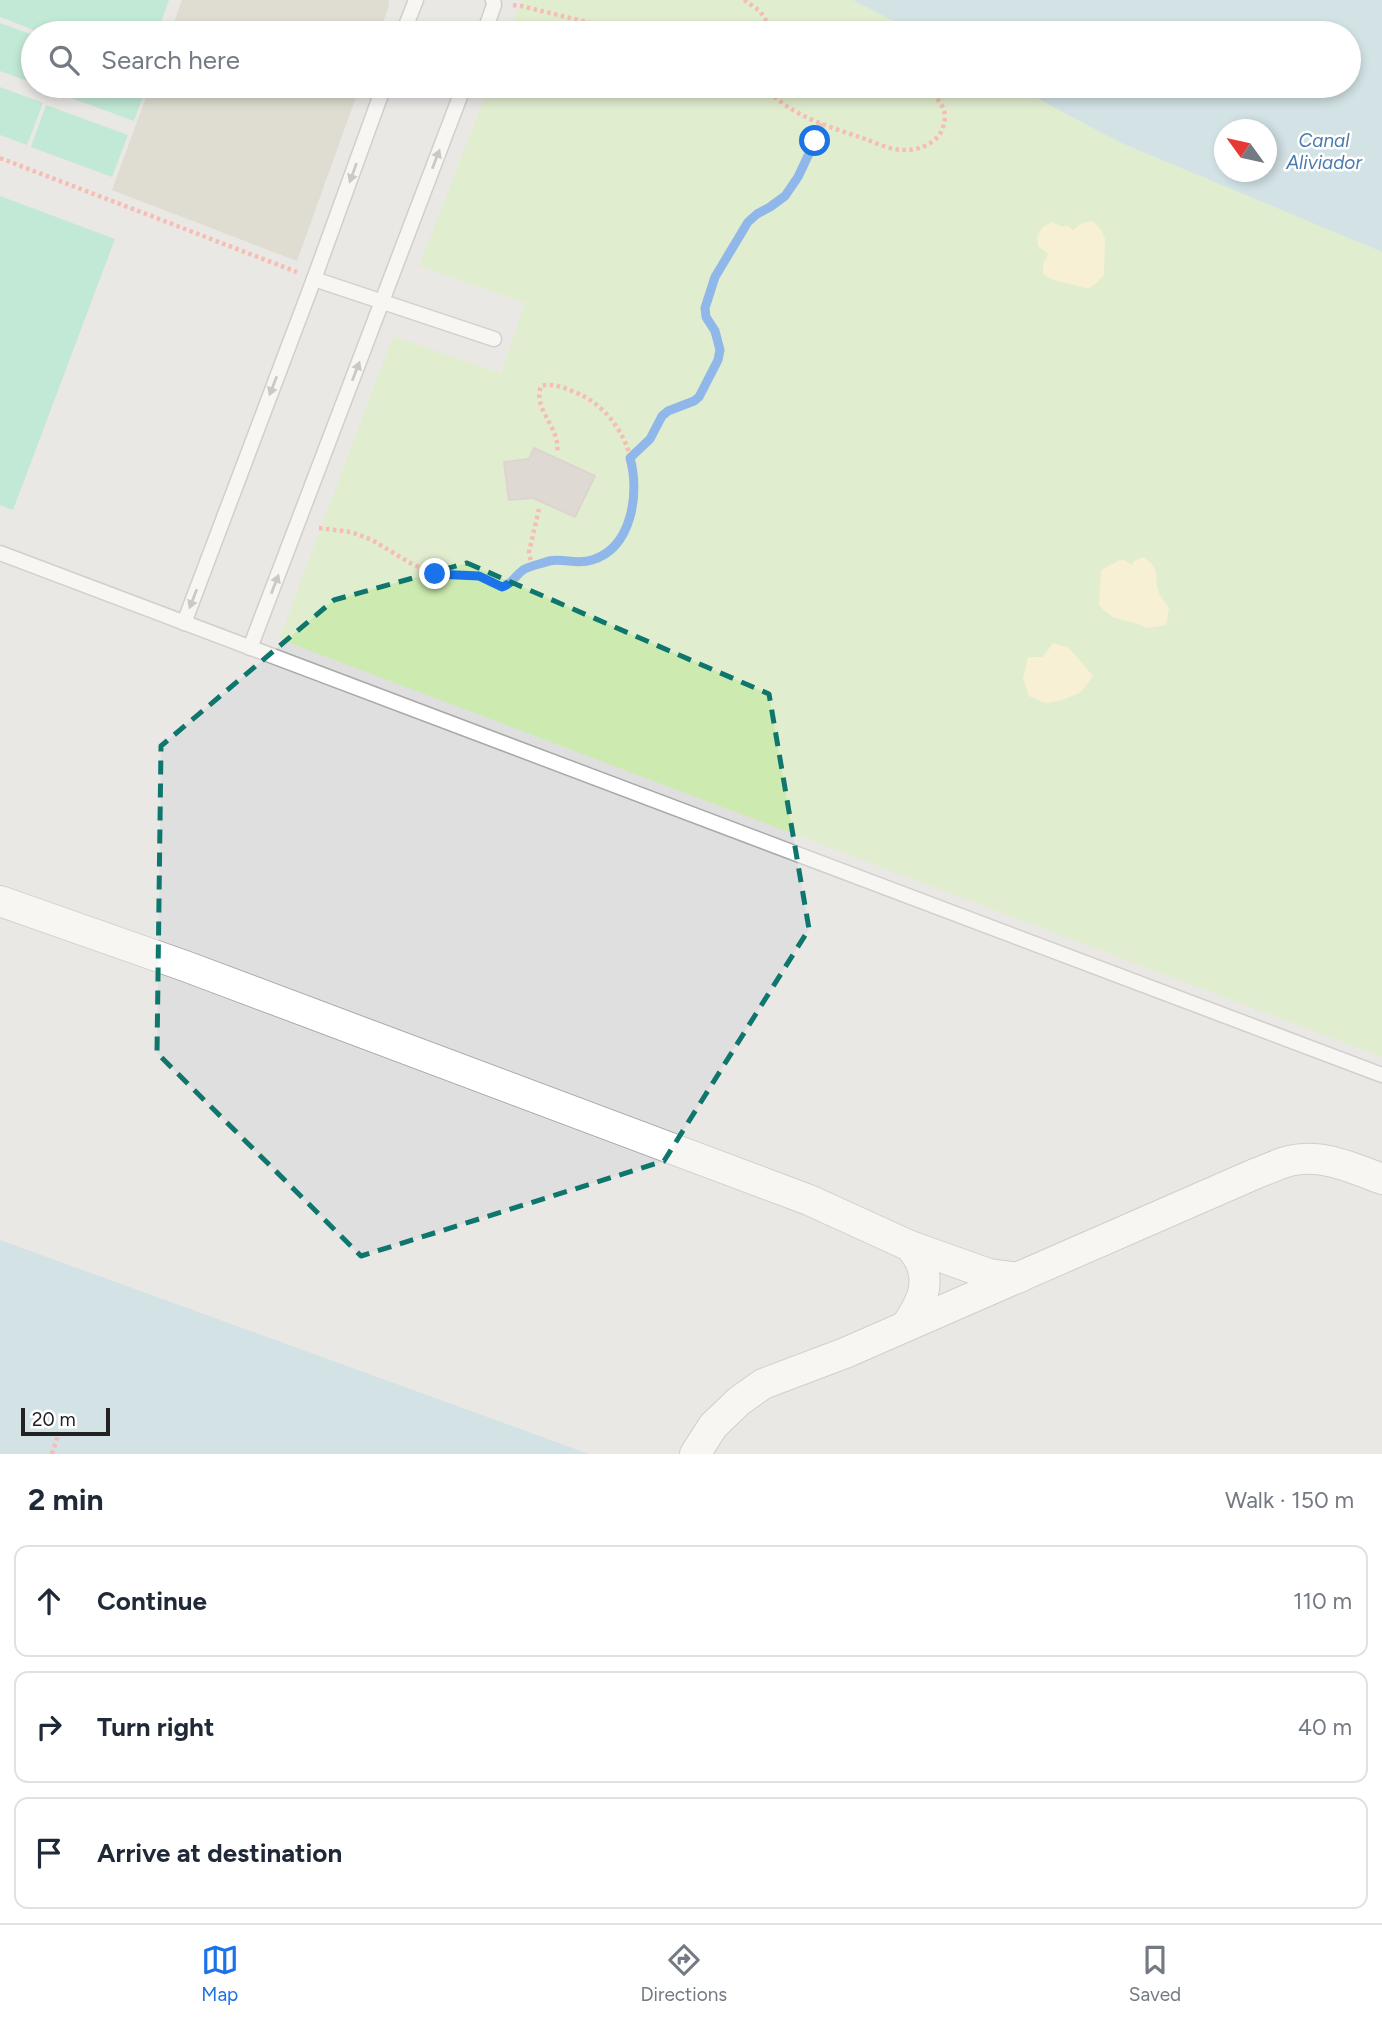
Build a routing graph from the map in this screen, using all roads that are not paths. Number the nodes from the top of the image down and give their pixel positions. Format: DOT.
graph roads {
  1 [pos="415,0"];
  2 [pos="494,2"];
  3 [pos="407,21"];
  4 [pos="488,21"];
  5 [pos="380,98"];
  6 [pos="459,98"];
  7 [pos="314,279"];
  8 [pos="382,303"];
  9 [pos="494,339"];
  10 [pos="0,553"];
  11 [pos="184,623"];
  12 [pos="250,648"];
  13 [pos="0,901"];
  14 [pos="1382,1075"];
  15 [pos="1382,1179"];
  16 [pos="910,1246"];
  17 [pos="1018,1278"];
  18 [pos="906,1326"];
  19 [pos="695,1454"];
  1 -- 3 [label="lane"];
  2 -- 4 [label="lane"];
  5 -- 7 [label="lane, one-way"];
  8 -- 6 [label="lane, one-way"];
  7 -- 8 [label="lane"];
  7 -- 11 [label="lane, one-way"];
  8 -- 9 [label="lane"];
  12 -- 8 [label="lane, one-way"];
  10 -- 11 [label="lane"];
  11 -- 12 [label="lane"];
  12 -- 14 [label="lane"];
  13 -- 16 [label="street"];
  15 -- 17 [label="street"];
  16 -- 17 [label="street"];
  16 -- 18 [label="street"];
  17 -- 18 [label="street"];
  18 -- 19 [label="street"];
}
